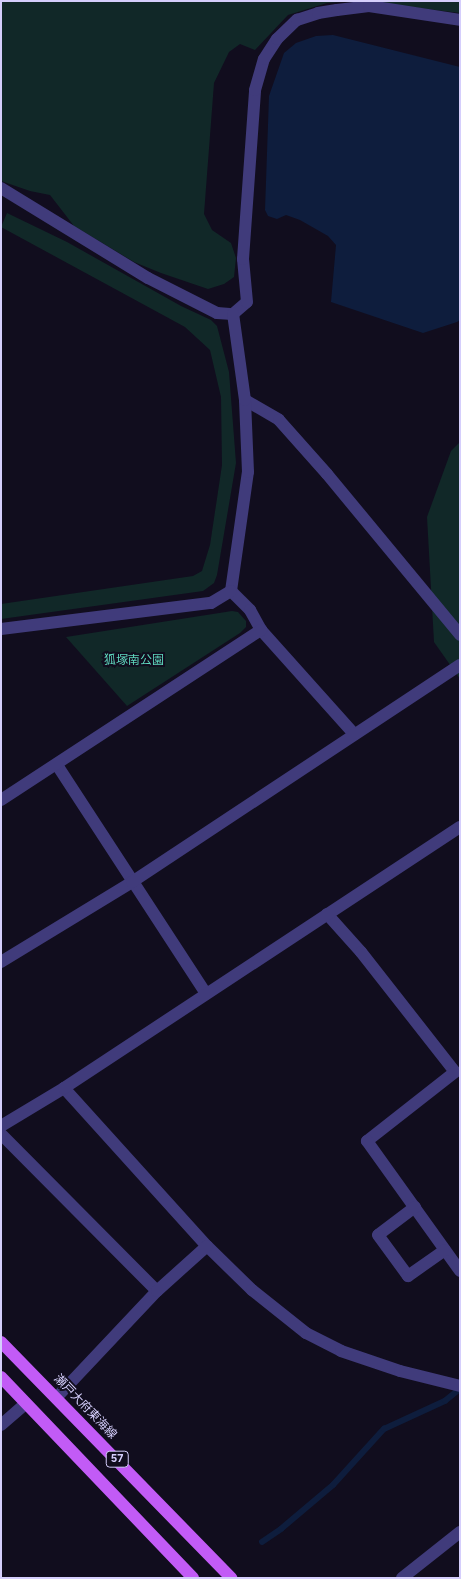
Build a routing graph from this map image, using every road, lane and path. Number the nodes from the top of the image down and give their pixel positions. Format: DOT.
graph roads {
  1 [pos="460,20"];
  2 [pos="1,188"];
  3 [pos="232,314"];
  4 [pos="245,400"];
  5 [pos="231,591"];
  6 [pos="1,630"];
  7 [pos="261,630"];
  8 [pos="460,635"];
  9 [pos="460,665"];
  10 [pos="354,734"];
  11 [pos="57,765"];
  12 [pos="1,800"];
  13 [pos="460,827"];
  14 [pos="132,882"];
  15 [pos="327,914"];
  16 [pos="1,962"];
  17 [pos="206,994"];
  18 [pos="64,1088"];
  19 [pos="1,1126"];
  20 [pos="1,1134"];
  21 [pos="415,1207"];
  22 [pos="207,1246"];
  23 [pos="445,1250"];
  24 [pos="460,1271"];
  25 [pos="157,1291"];
  26 [pos="1,1342"];
  27 [pos="1,1377"];
  28 [pos="460,1386"];
  29 [pos="57,1397"];
  30 [pos="26,1403"];
  31 [pos="1,1425"];
  32 [pos="460,1532"];
  33 [pos="193,1578"];
  34 [pos="231,1578"];
  35 [pos="402,1578"];
  1 -- 3 [label="street"];
  2 -- 3 [label="street"];
  3 -- 4 [label="street"];
  4 -- 5 [label="street"];
  4 -- 8 [label="street"];
  5 -- 6 [label="street"];
  5 -- 7 [label="street"];
  7 -- 10 [label="street"];
  7 -- 11 [label="street"];
  9 -- 10 [label="street"];
  10 -- 14 [label="street"];
  11 -- 12 [label="street"];
  11 -- 14 [label="street"];
  13 -- 15 [label="street"];
  14 -- 16 [label="street"];
  14 -- 17 [label="street"];
  15 -- 17 [label="street"];
  15 -- 21 [label="street"];
  17 -- 18 [label="street"];
  18 -- 19 [label="street"];
  18 -- 22 [label="street"];
  20 -- 25 [label="street"];
  21 -- 23 [label="street"];
  21 -- 23 [label="street"];
  22 -- 25 [label="street"];
  22 -- 28 [label="street"];
  23 -- 24 [label="street"];
  25 -- 29 [label="street"];
  26 -- 29 [label="main road, 瀬戸大府東海線 / 57"];
  27 -- 30 [label="main road, 57"];
  29 -- 34 [label="main road, 瀬戸大府東海線 / 57"];
  30 -- 31 [label="street"];
  30 -- 33 [label="main road, 57"];
  32 -- 35 [label="street"];
}
